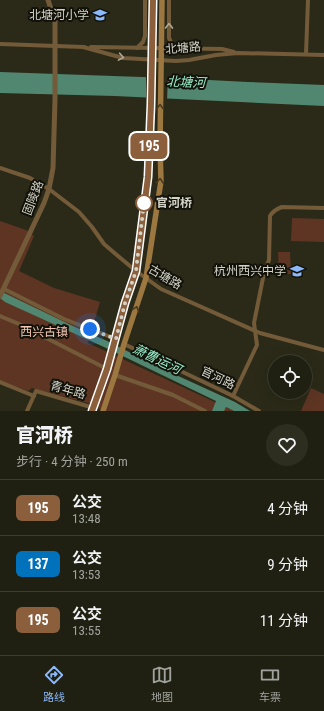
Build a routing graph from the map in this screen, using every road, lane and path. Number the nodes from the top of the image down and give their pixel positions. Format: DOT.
graph roads {
  1 [pos="48,0"];
  2 [pos="145,0"];
  3 [pos="152,0"];
  4 [pos="162,0"];
  5 [pos="169,0"];
  6 [pos="308,0"];
  7 [pos="0,44"];
  8 [pos="55,46"];
  9 [pos="83,48"];
  10 [pos="137,48"];
  11 [pos="178,48"];
  12 [pos="238,53"];
  13 [pos="306,54"];
  14 [pos="324,55"];
  15 [pos="0,168"];
  16 [pos="49,189"];
  17 [pos="324,208"];
  18 [pos="136,271"];
  19 [pos="146,278"];
  20 [pos="2,292"];
  21 [pos="0,316"];
  22 [pos="256,331"];
  23 [pos="115,340"];
  24 [pos="124,345"];
  25 [pos="324,350"];
  26 [pos="107,369"];
  27 [pos="115,375"];
  28 [pos="0,382"];
  29 [pos="35,393"];
  30 [pos="233,396"];
  31 [pos="93,409"];
  32 [pos="27,411"];
  33 [pos="103,411"];
  34 [pos="205,411"];
  35 [pos="258,411"];
  1 -- 8 [label="street"];
  2 -- 10 [label="street"];
  3 -- 18 [label="main road, bridge"];
  19 -- 4 [label="main road, one-way, bridge"];
  11 -- 5 [label="street, one-way"];
  6 -- 13 [label="street"];
  7 -- 8 [label="street, 北塘路"];
  8 -- 9 [label="street, 北塘路"];
  8 -- 16 [label="street, 固陵路"];
  9 -- 10 [label="street, 北塘路"];
  9 -- 12 [label="street, 北塘路, one-way"];
  10 -- 11 [label="street, 北塘路"];
  11 -- 12 [label="street, 北塘路"];
  12 -- 13 [label="street, 北塘路"];
  13 -- 14 [label="street, 北塘路"];
  15 -- 16 [label="street, 古塘路"];
  16 -- 18 [label="street, 古塘路"];
  16 -- 20 [label="street, 固陵路"];
  17 -- 22 [label="street"];
  18 -- 19 [label="street, 古塘路"];
  18 -- 23 [label="main road"];
  19 -- 22 [label="street, 古塘路"];
  24 -- 19 [label="main road, one-way"];
  20 -- 23 [label="street"];
  21 -- 26 [label="street"];
  22 -- 25 [label="street, 古塘路"];
  22 -- 30 [label="street"];
  23 -- 26 [label="main road"];
  24 -- 27 [label="main road"];
  24 -- 30 [label="street, 官河路"];
  26 -- 31 [label="main road"];
  27 -- 33 [label="main road"];
  27 -- 34 [label="street"];
  28 -- 29 [label="street, 青年路"];
  29 -- 31 [label="street, 青年路"];
  29 -- 32 [label="street"];
  30 -- 35 [label="street, 官河路"];
}
